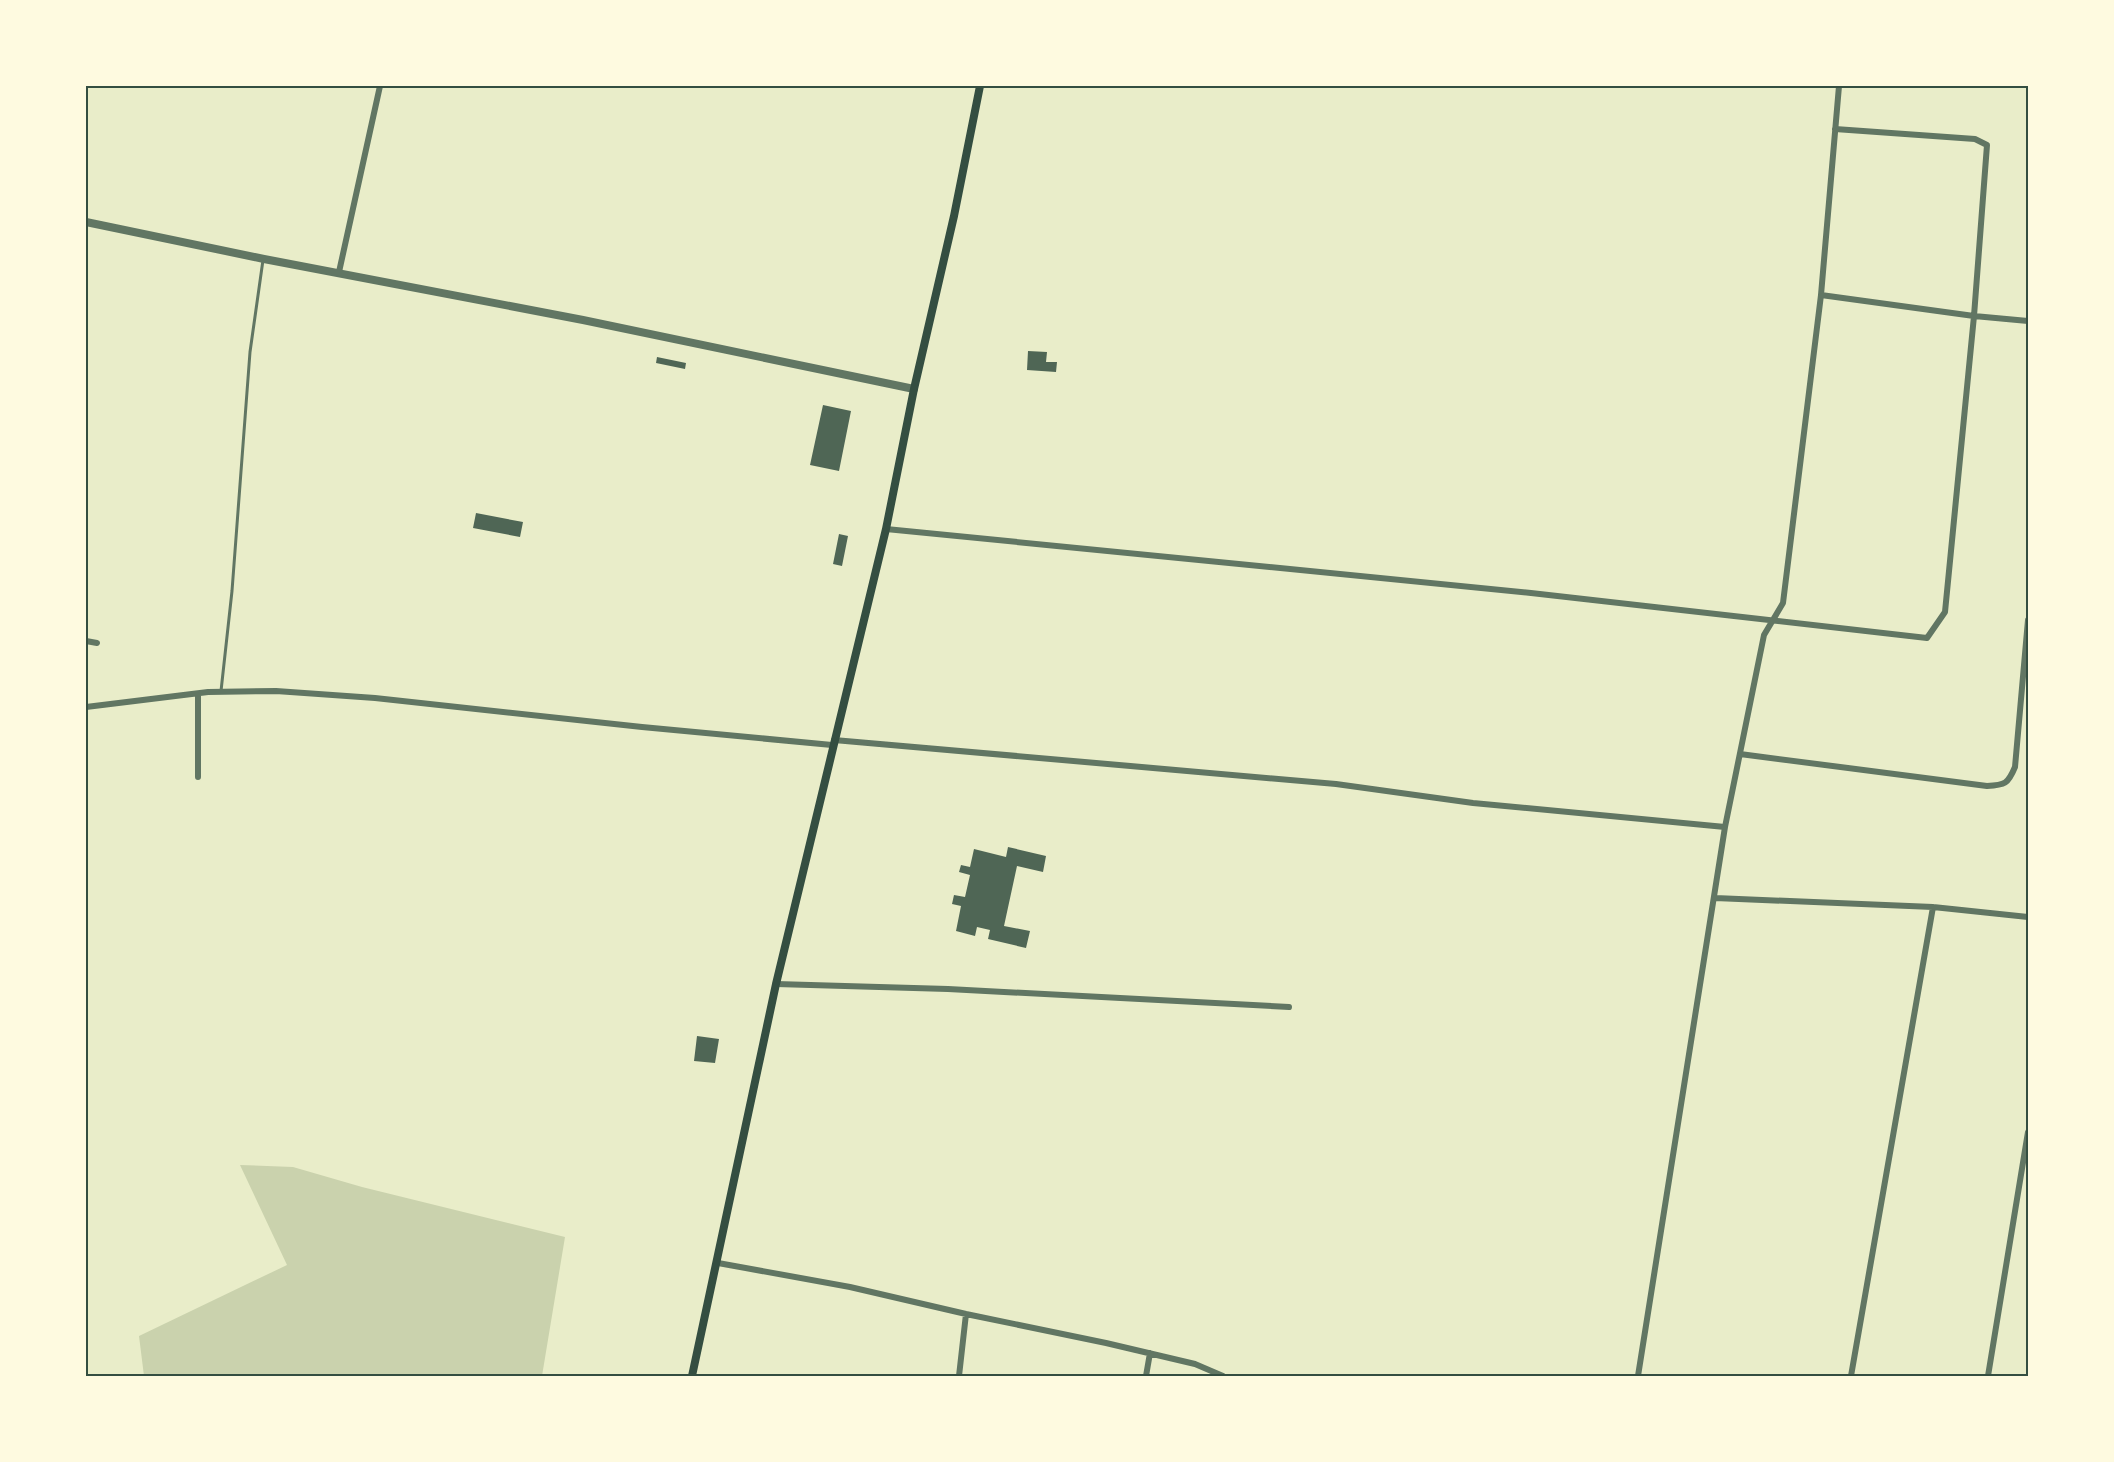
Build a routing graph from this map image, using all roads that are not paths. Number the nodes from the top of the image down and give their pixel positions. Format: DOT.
graph roads {
  1 [pos="380,86"];
  2 [pos="980,86"];
  3 [pos="1839,86"];
  4 [pos="1835,129"];
  5 [pos="86,222"];
  6 [pos="264,259"];
  7 [pos="339,272"];
  8 [pos="1821,295"];
  9 [pos="1974,316"];
  10 [pos="2028,321"];
  11 [pos="914,389"];
  12 [pos="886,529"];
  13 [pos="1774,619"];
  14 [pos="2028,620"];
  15 [pos="86,641"];
  16 [pos="98,643"];
  17 [pos="221,691"];
  18 [pos="198,694"];
  19 [pos="86,706"];
  20 [pos="833,743"];
  21 [pos="1740,754"];
  22 [pos="198,777"];
  23 [pos="1725,827"];
  24 [pos="1715,898"];
  25 [pos="1933,907"];
  26 [pos="2028,916"];
  27 [pos="776,984"];
  28 [pos="1289,1007"];
  29 [pos="2028,1132"];
  30 [pos="717,1263"];
  31 [pos="966,1314"];
  32 [pos="1150,1353"];
  33 [pos="692,1377"];
  34 [pos="959,1377"];
  35 [pos="1146,1377"];
  36 [pos="1223,1377"];
  37 [pos="1638,1377"];
  38 [pos="1851,1377"];
  39 [pos="1988,1377"];
  1 -- 7 [label="street"];
  2 -- 11 [label="main road"];
  3 -- 4 [label="street"];
  4 -- 8 [label="street"];
  4 -- 9 [label="street"];
  5 -- 6 [label="street"];
  6 -- 7 [label="street"];
  6 -- 17 [label="lane"];
  7 -- 11 [label="street"];
  8 -- 9 [label="street"];
  8 -- 13 [label="street"];
  9 -- 10 [label="street"];
  9 -- 13 [label="street"];
  11 -- 12 [label="main road"];
  12 -- 13 [label="street"];
  12 -- 20 [label="main road"];
  13 -- 21 [label="street"];
  14 -- 21 [label="street"];
  15 -- 16 [label="street"];
  17 -- 18 [label="street"];
  17 -- 20 [label="street"];
  18 -- 19 [label="street"];
  18 -- 22 [label="street"];
  20 -- 23 [label="street"];
  20 -- 27 [label="main road"];
  21 -- 23 [label="street"];
  23 -- 24 [label="street"];
  24 -- 25 [label="street"];
  24 -- 37 [label="street"];
  25 -- 26 [label="street"];
  25 -- 38 [label="street"];
  27 -- 28 [label="street"];
  27 -- 30 [label="main road"];
  29 -- 39 [label="street"];
  30 -- 31 [label="street"];
  30 -- 33 [label="main road"];
  31 -- 32 [label="street"];
  31 -- 34 [label="street"];
  32 -- 35 [label="street"];
  32 -- 36 [label="street"];
}
